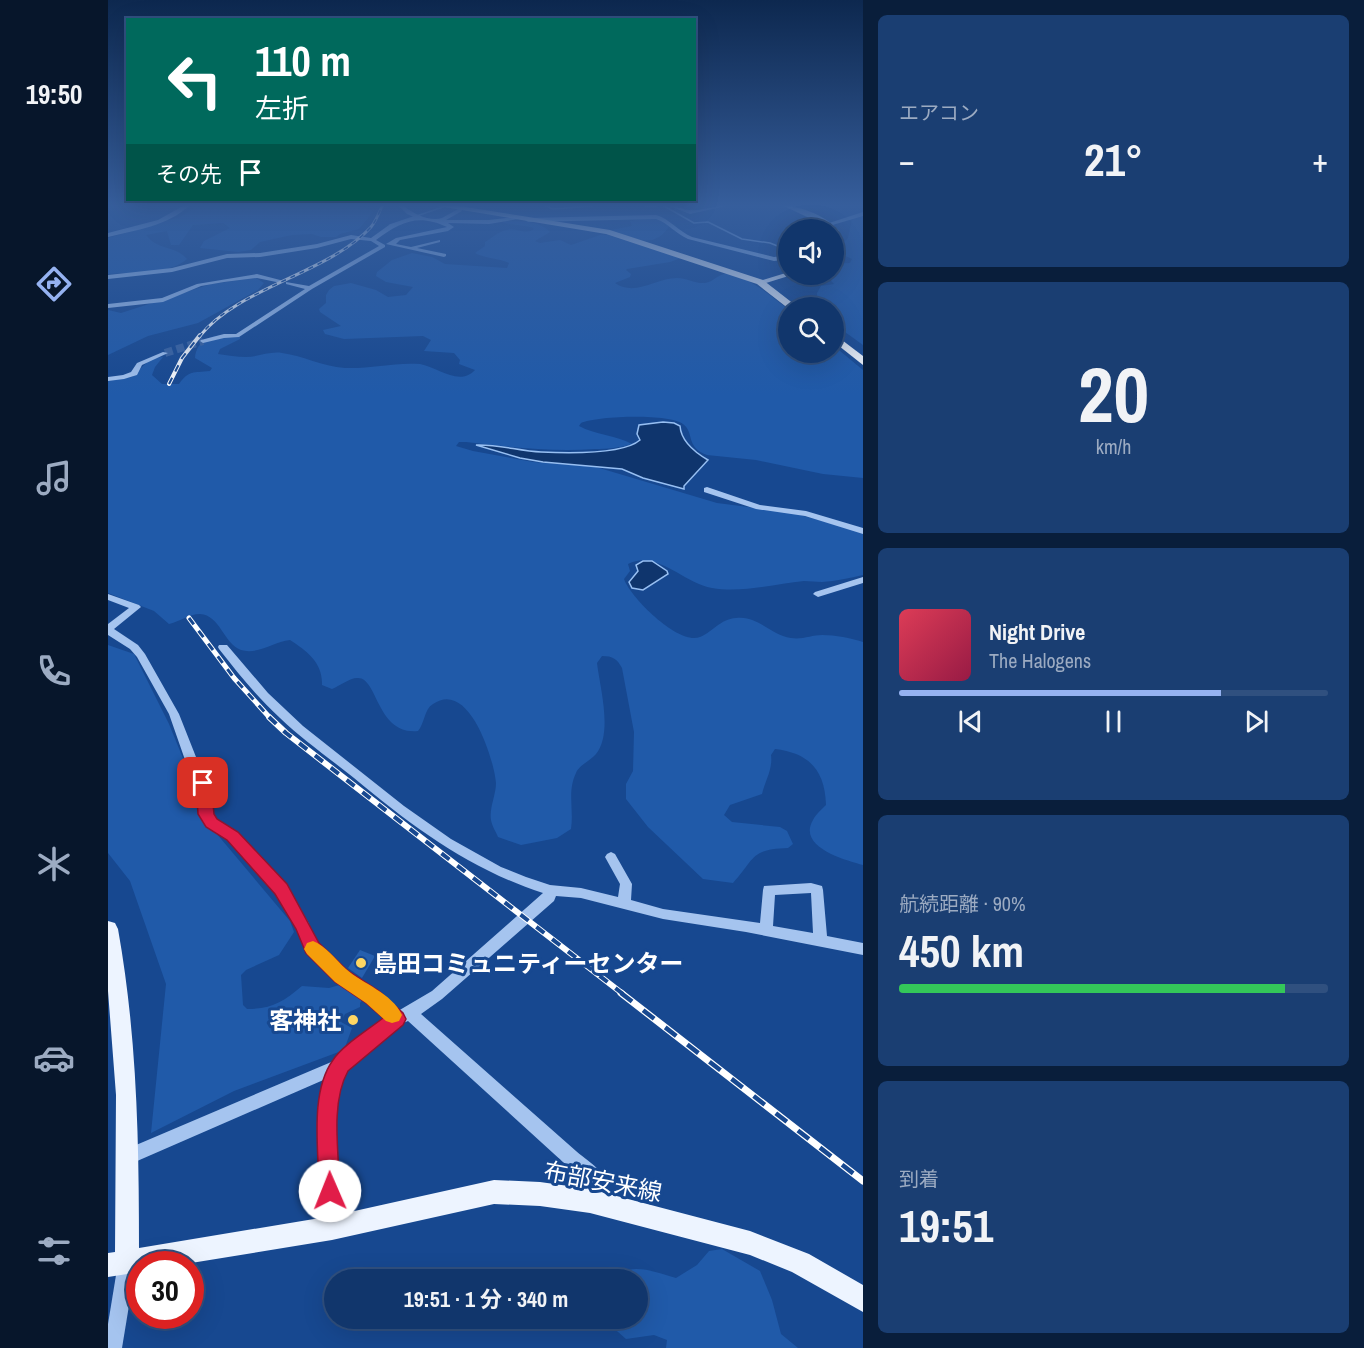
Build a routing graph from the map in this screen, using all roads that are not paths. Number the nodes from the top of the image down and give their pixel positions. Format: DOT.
graph roads {
  1 [pos="176,269"];
  2 [pos="343,269"];
  3 [pos="720,269"];
  4 [pos="108,277"];
  5 [pos="778,277"];
  6 [pos="760,282"];
  7 [pos="310,288"];
  8 [pos="780,297"];
  9 [pos="108,306"];
  10 [pos="203,341"];
  11 [pos="844,346"];
  12 [pos="165,353"];
  13 [pos="863,362"];
  14 [pos="108,379"];
  15 [pos="707,490"];
  16 [pos="863,531"];
  17 [pos="863,580"];
  18 [pos="818,594"];
  19 [pos="108,597"];
  20 [pos="108,630"];
  21 [pos="223,647"];
  22 [pos="611,857"];
  23 [pos="550,890"];
  24 [pos="624,904"];
  25 [pos="765,926"];
  26 [pos="108,929"];
  27 [pos="820,940"];
  28 [pos="863,949"];
  29 [pos="403,1016"];
  30 [pos="341,1065"];
  31 [pos="128,1157"];
  32 [pos="590,1201"];
  33 [pos="332,1228"];
  34 [pos="117,1264"];
  35 [pos="863,1299"];
  36 [pos="113,1348"];
  1 -- 4 [label="street"];
  2 -- 7 [label="street"];
  3 -- 6 [label="highway"];
  5 -- 6 [label="main road"];
  6 -- 8 [label="highway"];
  7 -- 9 [label="street"];
  7 -- 10 [label="street"];
  11 -- 13 [label="highway"];
  12 -- 14 [label="street"];
  15 -- 16 [label="street"];
  17 -- 18 [label="street"];
  19 -- 20 [label="street"];
  20 -- 29 [label="street"];
  21 -- 23 [label="street"];
  22 -- 24 [label="street"];
  23 -- 24 [label="street"];
  23 -- 29 [label="street"];
  24 -- 27 [label="street"];
  25 -- 27 [label="street"];
  26 -- 31 [label="main road"];
  27 -- 28 [label="street"];
  29 -- 30 [label="street"];
  29 -- 32 [label="street"];
  30 -- 31 [label="street"];
  30 -- 33 [label="street"];
  31 -- 34 [label="main road"];
  32 -- 33 [label="main road, 布部安来線"];
  32 -- 35 [label="main road, 布部安来線"];
  33 -- 34 [label="main road, 布部安来線"];
  34 -- 36 [label="street"];
}
